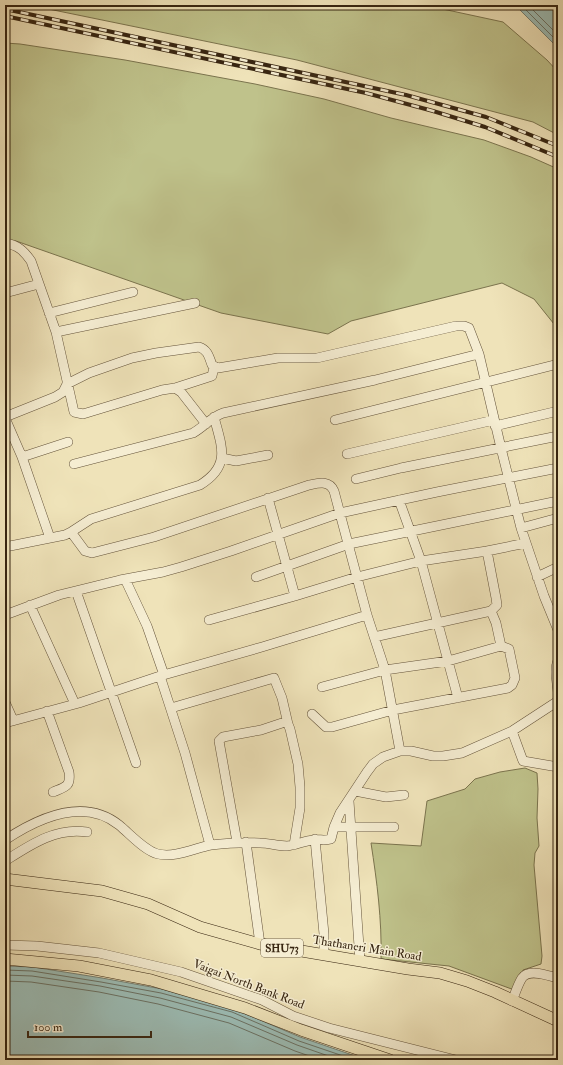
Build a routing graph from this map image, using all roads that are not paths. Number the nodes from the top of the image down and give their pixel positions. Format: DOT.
graph roads {
  1 [pos="5,243"];
  2 [pos="39,284"];
  3 [pos="5,292"];
  4 [pos="133,292"];
  5 [pos="194,303"];
  6 [pos="49,313"];
  7 [pos="56,332"];
  8 [pos="479,354"];
  9 [pos="558,364"];
  10 [pos="214,367"];
  11 [pos="485,382"];
  12 [pos="67,384"];
  13 [pos="175,388"];
  14 [pos="558,411"];
  15 [pos="5,417"];
  16 [pos="214,417"];
  17 [pos="334,420"];
  18 [pos="495,423"];
  19 [pos="206,424"];
  20 [pos="558,436"];
  21 [pos="68,442"];
  22 [pos="501,448"];
  23 [pos="347,454"];
  24 [pos="268,455"];
  25 [pos="22,457"];
  26 [pos="222,458"];
  27 [pos="74,464"];
  28 [pos="558,468"];
  29 [pos="356,479"];
  30 [pos="508,479"];
  31 [pos="268,498"];
  32 [pos="399,500"];
  33 [pos="558,501"];
  34 [pos="517,510"];
  35 [pos="340,513"];
  36 [pos="558,518"];
  37 [pos="521,528"];
  38 [pos="71,532"];
  39 [pos="411,532"];
  40 [pos="278,535"];
  41 [pos="50,538"];
  42 [pos="526,543"];
  43 [pos="349,544"];
  44 [pos="5,547"];
  45 [pos="487,551"];
  46 [pos="420,561"];
  47 [pos="287,566"];
  48 [pos="558,567"];
  49 [pos="357,576"];
  50 [pos="256,577"];
  51 [pos="537,577"];
  52 [pos="124,579"];
  53 [pos="76,591"];
  54 [pos="295,596"];
  55 [pos="30,605"];
  56 [pos="554,609"];
  57 [pos="491,611"];
  58 [pos="367,614"];
  59 [pos="5,615"];
  60 [pos="210,620"];
  61 [pos="437,623"];
  62 [pos="558,630"];
  63 [pos="374,637"];
  64 [pos="501,646"];
  65 [pos="558,660"];
  66 [pos="448,661"];
  67 [pos="385,670"];
  68 [pos="162,676"];
  69 [pos="322,688"];
  70 [pos="111,692"];
  71 [pos="558,692"];
  72 [pos="458,698"];
  73 [pos="558,701"];
  74 [pos="5,702"];
  75 [pos="74,704"];
  76 [pos="171,708"];
  77 [pos="393,710"];
  78 [pos="47,711"];
  79 [pos="312,714"];
  80 [pos="9,722"];
  81 [pos="288,724"];
  82 [pos="512,731"];
  83 [pos="400,751"];
  84 [pos="136,763"];
  85 [pos="558,767"];
  86 [pos="355,791"];
  87 [pos="53,792"];
  88 [pos="404,795"];
  89 [pos="349,801"];
  90 [pos="334,827"];
  91 [pos="351,827"];
  92 [pos="394,827"];
  93 [pos="86,832"];
  94 [pos="315,839"];
  95 [pos="5,840"];
  96 [pos="242,842"];
  97 [pos="210,845"];
  98 [pos="294,845"];
  99 [pos="5,861"];
  100 [pos="5,879"];
  101 [pos="260,944"];
  102 [pos="5,945"];
  103 [pos="324,954"];
  104 [pos="5,959"];
  105 [pos="360,961"];
  106 [pos="558,978"];
  107 [pos="512,1001"];
  108 [pos="558,1021"];
  109 [pos="390,1060"];
  110 [pos="456,1060"];
  1 -- 2 [label="street"];
  2 -- 3 [label="street"];
  2 -- 6 [label="street"];
  4 -- 6 [label="street"];
  5 -- 7 [label="street"];
  6 -- 7 [label="street"];
  7 -- 12 [label="street"];
  8 -- 10 [label="street"];
  8 -- 11 [label="street"];
  8 -- 16 [label="street"];
  9 -- 11 [label="street"];
  10 -- 12 [label="street"];
  10 -- 13 [label="street"];
  11 -- 17 [label="street"];
  11 -- 18 [label="street"];
  12 -- 13 [label="street"];
  12 -- 15 [label="street"];
  13 -- 19 [label="street"];
  14 -- 18 [label="street"];
  15 -- 25 [label="street"];
  16 -- 19 [label="street"];
  16 -- 26 [label="street"];
  18 -- 22 [label="street"];
  18 -- 23 [label="street"];
  19 -- 27 [label="street"];
  20 -- 22 [label="street"];
  21 -- 25 [label="street"];
  22 -- 29 [label="street"];
  22 -- 30 [label="street"];
  24 -- 26 [label="street"];
  25 -- 41 [label="street"];
  26 -- 38 [label="street"];
  28 -- 30 [label="street"];
  30 -- 32 [label="street"];
  30 -- 34 [label="street"];
  31 -- 35 [label="street"];
  31 -- 38 [label="street"];
  31 -- 40 [label="street"];
  32 -- 35 [label="street"];
  32 -- 39 [label="street"];
  33 -- 34 [label="street"];
  34 -- 37 [label="street"];
  34 -- 39 [label="street"];
  35 -- 40 [label="street"];
  35 -- 43 [label="street"];
  36 -- 37 [label="street"];
  37 -- 42 [label="street"];
  38 -- 41 [label="street"];
  39 -- 43 [label="street"];
  39 -- 46 [label="street"];
  40 -- 47 [label="street"];
  40 -- 52 [label="street"];
  41 -- 44 [label="street"];
  42 -- 45 [label="street"];
  42 -- 51 [label="street"];
  43 -- 47 [label="street"];
  43 -- 49 [label="street"];
  45 -- 46 [label="street"];
  45 -- 57 [label="street"];
  46 -- 49 [label="street"];
  46 -- 61 [label="street"];
  47 -- 50 [label="street"];
  47 -- 54 [label="street"];
  48 -- 51 [label="street"];
  49 -- 54 [label="street"];
  49 -- 58 [label="street"];
  51 -- 56 [label="street"];
  52 -- 53 [label="street"];
  52 -- 68 [label="street"];
  53 -- 55 [label="street"];
  53 -- 70 [label="street"];
  54 -- 60 [label="street"];
  55 -- 59 [label="street"];
  55 -- 75 [label="street"];
  56 -- 62 [label="street"];
  57 -- 61 [label="street"];
  57 -- 64 [label="street"];
  58 -- 63 [label="street"];
  58 -- 68 [label="street"];
  61 -- 63 [label="street"];
  61 -- 66 [label="street"];
  63 -- 67 [label="street"];
  64 -- 66 [label="street"];
  64 -- 72 [label="street"];
  65 -- 71 [label="street"];
  66 -- 67 [label="street"];
  66 -- 72 [label="street"];
  67 -- 69 [label="street"];
  67 -- 77 [label="street"];
  68 -- 70 [label="street"];
  68 -- 76 [label="street"];
  70 -- 75 [label="street"];
  70 -- 84 [label="street"];
  72 -- 77 [label="street"];
  73 -- 82 [label="street"];
  74 -- 80 [label="street"];
  75 -- 78 [label="street"];
  76 -- 81 [label="street"];
  76 -- 97 [label="street"];
  77 -- 79 [label="street"];
  77 -- 83 [label="street"];
  78 -- 80 [label="street"];
  78 -- 87 [label="street"];
  81 -- 96 [label="street"];
  81 -- 98 [label="street"];
  82 -- 83 [label="street"];
  82 -- 85 [label="street"];
  83 -- 86 [label="street"];
  86 -- 88 [label="street"];
  86 -- 89 [label="street"];
  89 -- 90 [label="street"];
  89 -- 91 [label="street"];
  90 -- 91 [label="street"];
  90 -- 94 [label="street"];
  91 -- 92 [label="street"];
  91 -- 105 [label="street"];
  93 -- 99 [label="street"];
  94 -- 98 [label="street"];
  94 -- 103 [label="street"];
  95 -- 97 [label="street"];
  96 -- 97 [label="street"];
  96 -- 98 [label="street"];
  96 -- 101 [label="street"];
  100 -- 101 [label="main road, Thathaneri Main Road / SHU73"];
  101 -- 103 [label="main road, Thathaneri Main Road / SHU73"];
  102 -- 110 [label="street, Vaigai North Bank Road"];
  103 -- 105 [label="main road, Thathaneri Main Road / SHU73"];
  104 -- 109 [label="main road, Vaigai North Bank Road"];
  105 -- 107 [label="main road, Thathaneri Main Road / SHU73"];
  106 -- 107 [label="street"];
  107 -- 108 [label="main road, Thathaneri Main Road / SHU73"];
}
